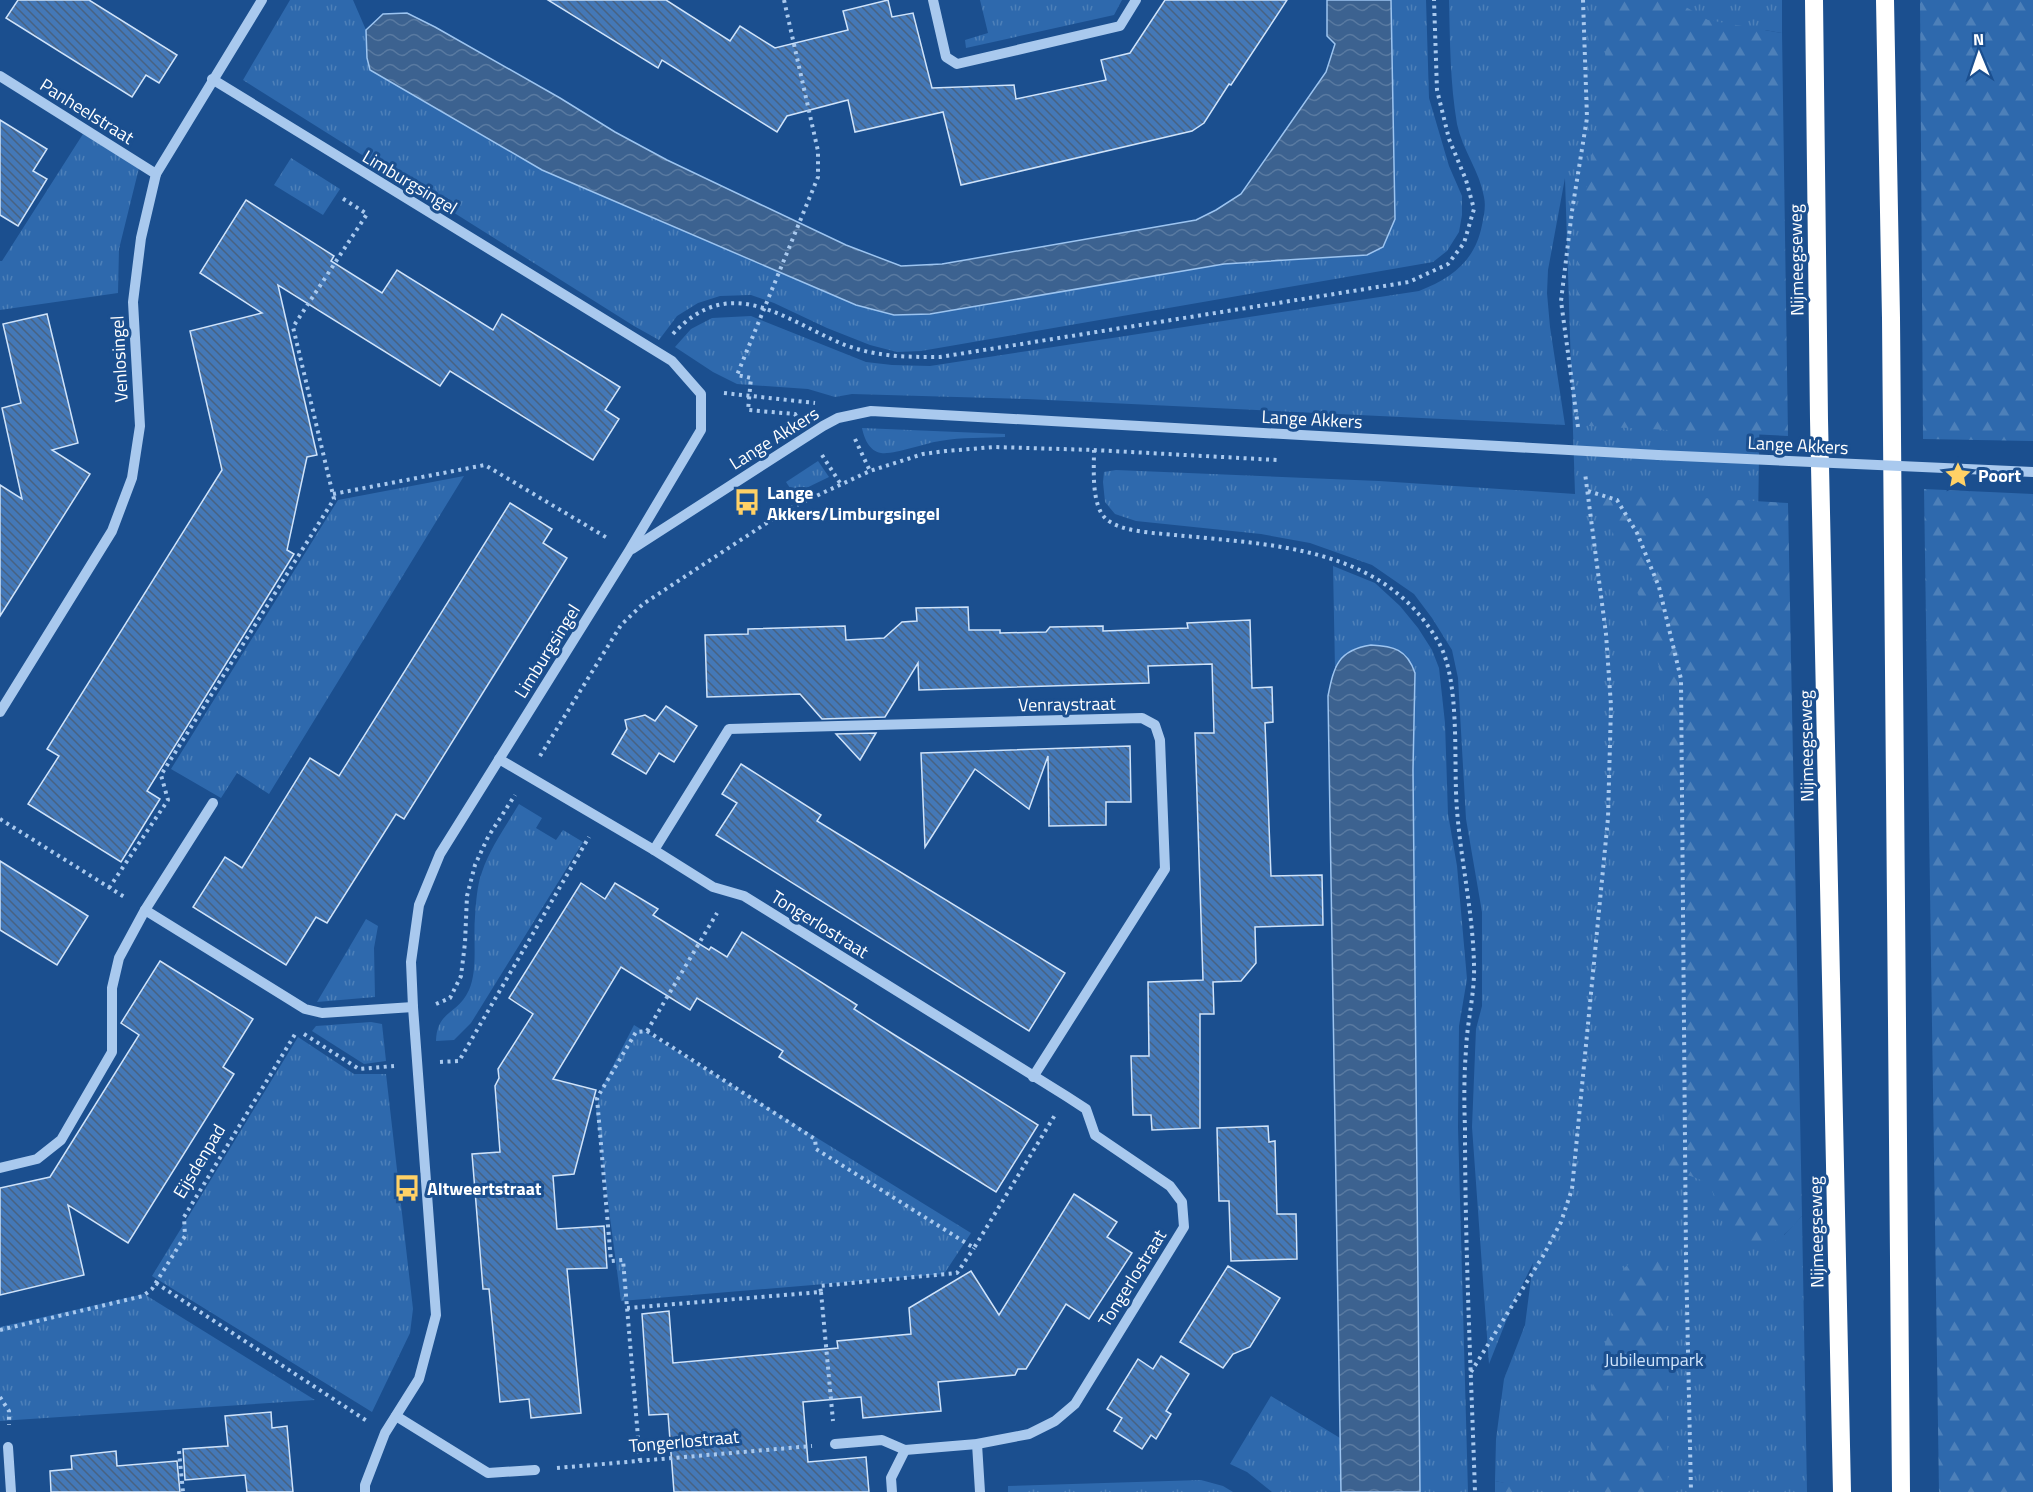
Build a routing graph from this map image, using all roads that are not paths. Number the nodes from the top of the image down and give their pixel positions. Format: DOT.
graph roads {
  1 [pos="262,0"];
  2 [pos="933,0"];
  3 [pos="1136,0"];
  4 [pos="1814,0"];
  5 [pos="1885,0"];
  6 [pos="0,76"];
  7 [pos="212,79"];
  8 [pos="156,174"];
  9 [pos="2033,472"];
  10 [pos="630,551"];
  11 [pos="0,712"];
  12 [pos="499,759"];
  13 [pos="213,803"];
  14 [pos="654,850"];
  15 [pos="145,910"];
  16 [pos="413,1007"];
  17 [pos="1034,1077"];
  18 [pos="0,1168"];
  19 [pos="396,1416"];
  20 [pos="835,1444"];
  21 [pos="977,1444"];
  22 [pos="8,1447"];
  23 [pos="905,1450"];
  24 [pos="535,1470"];
  25 [pos="11,1492"];
  26 [pos="365,1492"];
  27 [pos="892,1492"];
  28 [pos="980,1492"];
  29 [pos="1842,1492"];
  30 [pos="1901,1492"];
  1 -- 7 [label="street, Venlosingel"];
  2 -- 3 [label="street"];
  4 -- 29 [label="highway, Nijmeegseweg"];
  5 -- 30 [label="highway"];
  6 -- 8 [label="street, Panheelstraat"];
  7 -- 8 [label="street, Venlosingel"];
  7 -- 10 [label="street, Limburgsingel"];
  8 -- 11 [label="street, Venlosingel"];
  9 -- 10 [label="street, Lange Akkers, bridge"];
  10 -- 12 [label="street, Limburgsingel"];
  12 -- 14 [label="street, Tongerlostraat"];
  12 -- 16 [label="street, Limburgsingel"];
  13 -- 15 [label="street"];
  14 -- 17 [label="street, Tongerlostraat"];
  14 -- 17 [label="street, Venraystraat"];
  15 -- 16 [label="street"];
  15 -- 18 [label="street"];
  16 -- 19 [label="street, Limburgsingel"];
  17 -- 21 [label="street, Tongerlostraat"];
  19 -- 24 [label="street"];
  19 -- 26 [label="street, Limburgsingel"];
  20 -- 23 [label="street, Tongerlostraat"];
  21 -- 23 [label="street, Tongerlostraat"];
  21 -- 28 [label="street"];
  22 -- 25 [label="street"];
  23 -- 27 [label="street"];
}
